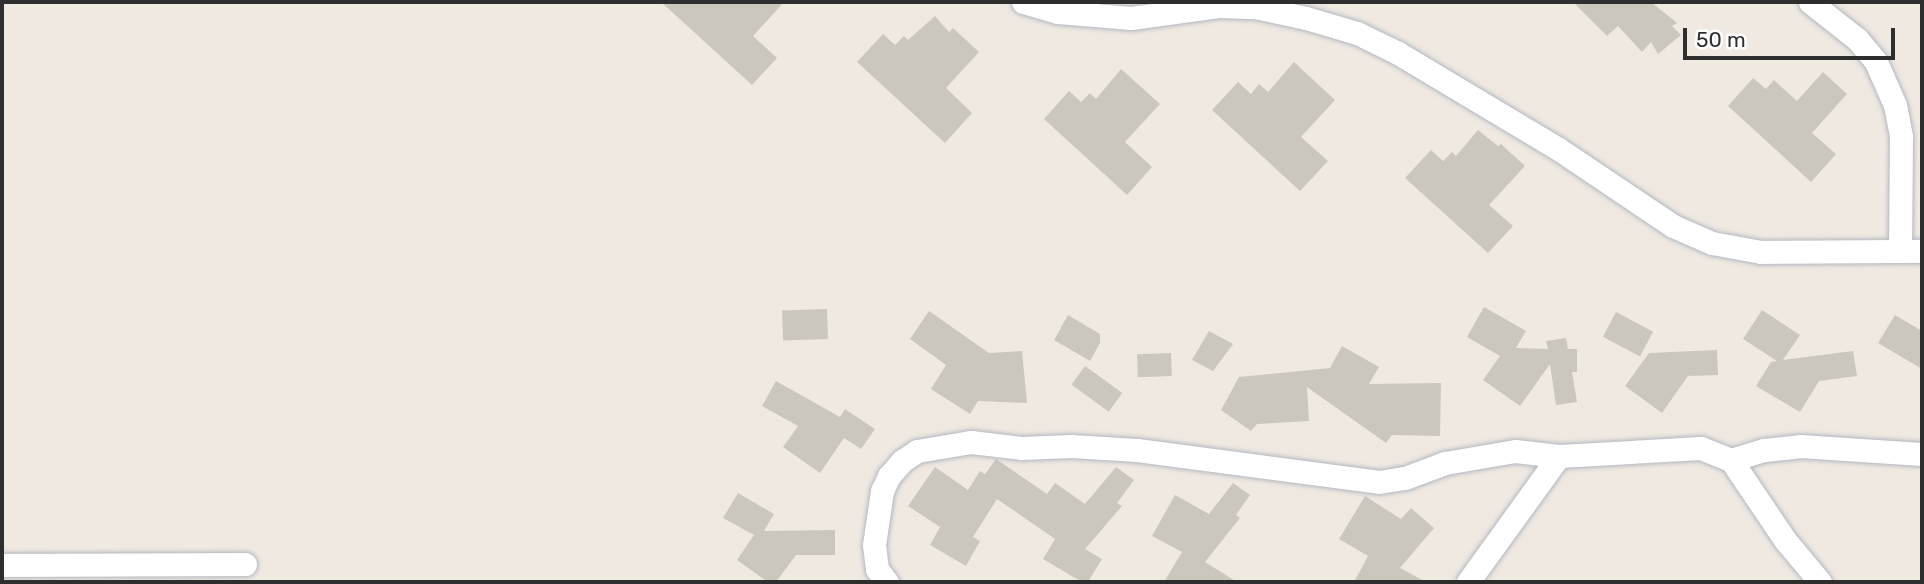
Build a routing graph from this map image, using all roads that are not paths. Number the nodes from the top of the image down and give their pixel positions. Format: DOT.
graph roads {
  1 [pos="1023,2"];
  2 [pos="1810,2"];
  3 [pos="1911,251"];
  4 [pos="1922,454"];
  5 [pos="1559,456"];
  6 [pos="1731,460"];
  7 [pos="245,564"];
  8 [pos="2,565"];
  9 [pos="887,582"];
  10 [pos="1468,582"];
  11 [pos="1820,582"];
  1 -- 3 [label="street"];
  2 -- 3 [label="street"];
  4 -- 6 [label="street"];
  5 -- 6 [label="street"];
  5 -- 9 [label="street"];
  5 -- 10 [label="street"];
  6 -- 11 [label="street"];
  7 -- 8 [label="street"];
}
